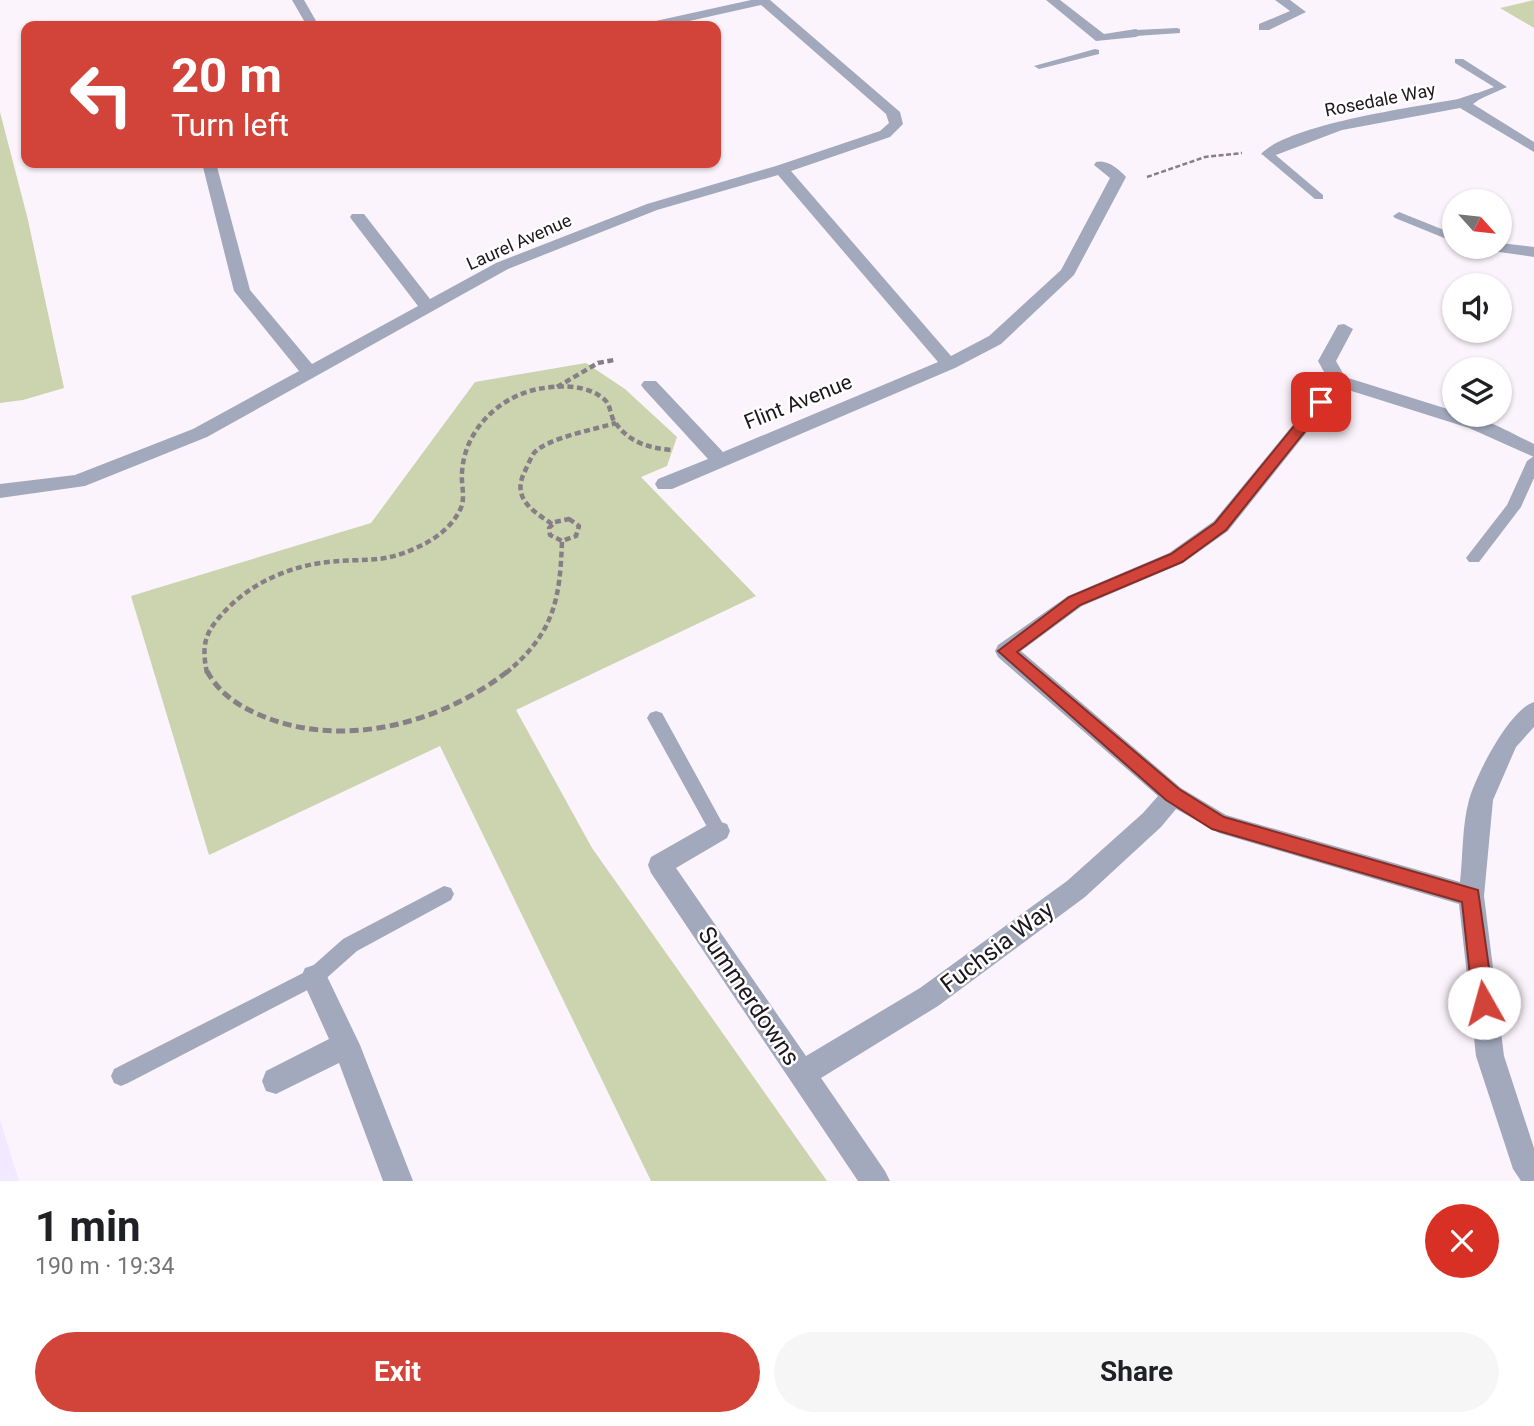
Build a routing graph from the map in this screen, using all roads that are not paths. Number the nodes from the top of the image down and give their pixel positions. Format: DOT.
graph roads {
  1 [pos="298,0"];
  2 [pos="1052,0"];
  3 [pos="1281,0"];
  4 [pos="763,1"];
  5 [pos="310,21"];
  6 [pos="673,21"];
  7 [pos="1265,27"];
  8 [pos="1177,31"];
  9 [pos="1136,33"];
  10 [pos="1101,38"];
  11 [pos="1095,52"];
  12 [pos="1460,61"];
  13 [pos="1039,66"];
  14 [pos="1469,100"];
  15 [pos="1534,148"];
  16 [pos="1268,154"];
  17 [pos="1101,164"];
  18 [pos="210,168"];
  19 [pos="781,169"];
  20 [pos="1320,197"];
  21 [pos="1399,216"];
  22 [pos="358,217"];
  23 [pos="1442,233"];
  24 [pos="1512,250"];
  25 [pos="1534,252"];
  26 [pos="428,307"];
  27 [pos="1344,329"];
  28 [pos="949,364"];
  29 [pos="310,373"];
  30 [pos="1338,381"];
  31 [pos="650,385"];
  32 [pos="1534,451"];
  33 [pos="716,456"];
  34 [pos="1534,461"];
  35 [pos="665,484"];
  36 [pos="0,491"];
  37 [pos="1474,558"];
  38 [pos="1534,711"];
  39 [pos="656,718"];
  40 [pos="1173,795"];
  41 [pos="718,831"];
  42 [pos="444,894"];
  43 [pos="1471,896"];
  44 [pos="314,977"];
  45 [pos="346,1045"];
  46 [pos="803,1074"];
  47 [pos="121,1076"];
  48 [pos="276,1081"];
  49 [pos="1534,1174"];
  50 [pos="398,1181"];
  51 [pos="876,1181"];
  1 -- 5 [label="street"];
  2 -- 10 [label="street"];
  3 -- 7 [label="street"];
  4 -- 6 [label="street"];
  4 -- 19 [label="street, Laurel Avenue"];
  8 -- 9 [label="lane"];
  9 -- 10 [label="street"];
  10 -- 11 [label="street"];
  11 -- 13 [label="lane"];
  12 -- 14 [label="lane"];
  14 -- 15 [label="street, Rosedale Way"];
  14 -- 16 [label="street, Rosedale Way"];
  16 -- 20 [label="lane"];
  17 -- 28 [label="street, Flint Avenue"];
  18 -- 29 [label="street"];
  19 -- 26 [label="street, Laurel Avenue"];
  19 -- 28 [label="street"];
  21 -- 23 [label="lane"];
  22 -- 26 [label="street"];
  24 -- 25 [label="street"];
  26 -- 29 [label="street, Laurel Avenue"];
  27 -- 30 [label="street"];
  28 -- 33 [label="street, Flint Avenue"];
  29 -- 36 [label="street, Laurel Avenue"];
  30 -- 32 [label="street"];
  30 -- 40 [label="street"];
  31 -- 33 [label="street"];
  33 -- 35 [label="street, Flint Avenue"];
  34 -- 37 [label="lane"];
  38 -- 43 [label="street"];
  39 -- 41 [label="lane"];
  40 -- 43 [label="street"];
  40 -- 46 [label="street, Fuchsia Way"];
  41 -- 46 [label="street, Summerdowns"];
  42 -- 44 [label="lane"];
  43 -- 49 [label="street"];
  44 -- 45 [label="street"];
  44 -- 47 [label="lane"];
  45 -- 48 [label="street"];
  45 -- 50 [label="street"];
  46 -- 51 [label="street, Summerdowns"];
}
